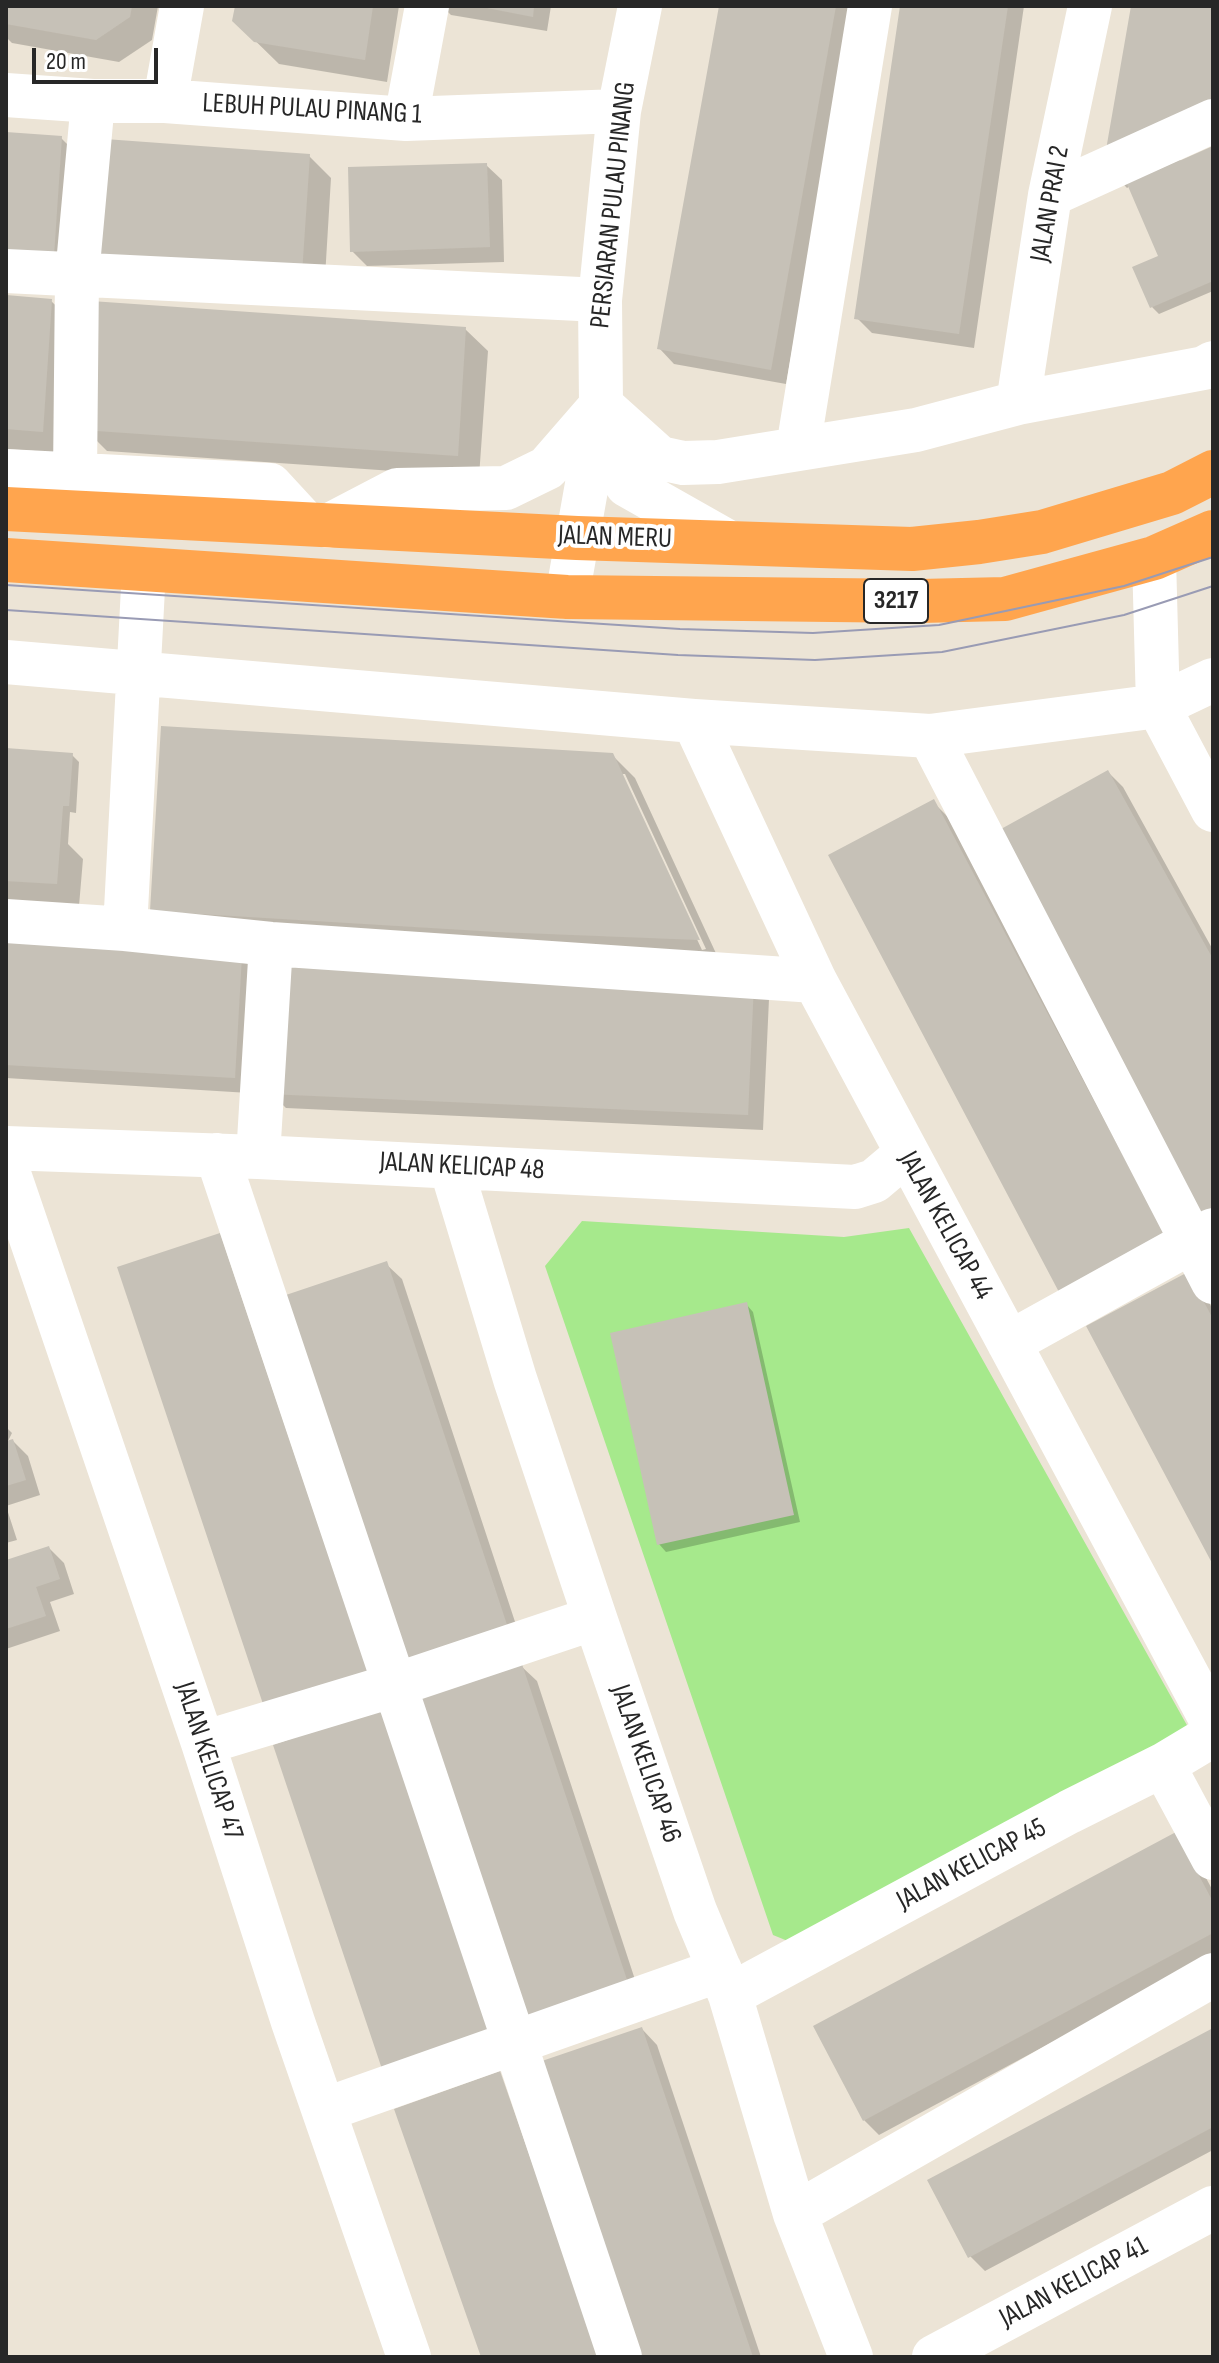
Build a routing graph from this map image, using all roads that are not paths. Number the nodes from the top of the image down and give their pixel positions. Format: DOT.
graph roads {
  1 [pos="182,6"];
  2 [pos="427,6"];
  3 [pos="640,6"];
  4 [pos="870,6"];
  5 [pos="1090,6"];
  6 [pos="6,95"];
  7 [pos="93,101"];
  8 [pos="165,101"];
  9 [pos="619,111"];
  10 [pos="406,119"];
  11 [pos="1213,121"];
  12 [pos="1050,195"];
  13 [pos="6,271"];
  14 [pos="77,276"];
  15 [pos="600,300"];
  16 [pos="1213,363"];
  17 [pos="1018,403"];
  18 [pos="601,405"];
  19 [pos="798,448"];
  20 [pos="6,471"];
  21 [pos="1213,472"];
  22 [pos="75,476"];
  23 [pos="6,509"];
  24 [pos="317,525"];
  25 [pos="1213,532"];
  26 [pos="577,538"];
  27 [pos="726,541"];
  28 [pos="1154,558"];
  29 [pos="6,560"];
  30 [pos="144,569"];
  31 [pos="567,597"];
  32 [pos="6,662"];
  33 [pos="140,673"];
  34 [pos="1213,680"];
  35 [pos="1158,706"];
  36 [pos="694,721"];
  37 [pos="930,736"];
  38 [pos="1213,810"];
  39 [pos="6,921"];
  40 [pos="125,929"];
  41 [pos="271,944"];
  42 [pos="815,981"];
  43 [pos="6,1148"];
  44 [pos="906,1154"];
  45 [pos="237,1156"];
  46 [pos="6,1165"];
  47 [pos="451,1167"];
  48 [pos="1203,1236"];
  49 [pos="1213,1282"];
  50 [pos="1009,1343"];
  51 [pos="595,1618"];
  52 [pos="395,1685"];
  53 [pos="1213,1723"];
  54 [pos="1213,1735"];
  55 [pos="203,1743"];
  56 [pos="1163,1765"];
  57 [pos="1213,1858"];
  58 [pos="1213,1975"];
  59 [pos="725,1982"];
  60 [pos="513,2044"];
  61 [pos="324,2110"];
  62 [pos="1213,2208"];
  63 [pos="795,2214"];
  64 [pos="409,2357"];
  65 [pos="620,2357"];
  66 [pos="851,2357"];
  67 [pos="934,2357"];
  1 -- 8 [label="street"];
  2 -- 10 [label="street"];
  3 -- 9 [label="street, PERSIARAN PULAU PINANG"];
  4 -- 19 [label="street"];
  5 -- 12 [label="street, JALAN PRAI 2"];
  6 -- 7 [label="street, LEBUH PULAU PINANG 1"];
  7 -- 8 [label="street, LEBUH PULAU PINANG 1"];
  7 -- 14 [label="street"];
  8 -- 10 [label="street, LEBUH PULAU PINANG 1"];
  9 -- 10 [label="street, LEBUH PULAU PINANG 1"];
  9 -- 15 [label="street, PERSIARAN PULAU PINANG"];
  11 -- 12 [label="street"];
  12 -- 17 [label="street, JALAN PRAI 2"];
  13 -- 14 [label="street"];
  14 -- 15 [label="street"];
  14 -- 22 [label="street"];
  15 -- 18 [label="street, PERSIARAN PULAU PINANG"];
  16 -- 17 [label="street"];
  17 -- 19 [label="street"];
  18 -- 19 [label="street"];
  18 -- 24 [label="street"];
  18 -- 26 [label="street"];
  18 -- 27 [label="street"];
  20 -- 22 [label="street"];
  21 -- 27 [label="highway, JALAN MERU / 3217"];
  22 -- 24 [label="street"];
  23 -- 24 [label="highway, JALAN MERU / 3217"];
  24 -- 26 [label="highway, JALAN MERU / 3217"];
  25 -- 28 [label="highway, JALAN MERU / 3217"];
  26 -- 27 [label="highway, JALAN MERU / 3217"];
  26 -- 31 [label="street"];
  28 -- 31 [label="highway, JALAN MERU / 3217"];
  28 -- 35 [label="street"];
  29 -- 30 [label="highway, JALAN MERU / 3217"];
  30 -- 31 [label="highway, JALAN MERU / 3217"];
  30 -- 33 [label="street"];
  32 -- 33 [label="street"];
  33 -- 36 [label="street"];
  33 -- 40 [label="street"];
  34 -- 35 [label="street"];
  35 -- 37 [label="street"];
  35 -- 38 [label="street"];
  36 -- 37 [label="street"];
  36 -- 42 [label="street, JALAN KELICAP 44"];
  37 -- 48 [label="street"];
  39 -- 40 [label="street"];
  40 -- 41 [label="street"];
  41 -- 42 [label="street"];
  41 -- 45 [label="street"];
  42 -- 44 [label="street, JALAN KELICAP 44"];
  43 -- 45 [label="street, JALAN KELICAP 48"];
  44 -- 47 [label="street, JALAN KELICAP 48"];
  44 -- 50 [label="street, JALAN KELICAP 44"];
  45 -- 47 [label="street, JALAN KELICAP 48"];
  45 -- 52 [label="street"];
  46 -- 55 [label="street, JALAN KELICAP 47"];
  47 -- 51 [label="street, JALAN KELICAP 46"];
  48 -- 49 [label="street"];
  48 -- 50 [label="street"];
  50 -- 53 [label="street, JALAN KELICAP 44"];
  51 -- 52 [label="street"];
  51 -- 59 [label="street, JALAN KELICAP 46"];
  52 -- 55 [label="street"];
  52 -- 60 [label="street"];
  54 -- 56 [label="street, JALAN KELICAP 45"];
  55 -- 61 [label="street, JALAN KELICAP 47"];
  56 -- 57 [label="street"];
  56 -- 59 [label="street, JALAN KELICAP 45"];
  58 -- 63 [label="street"];
  59 -- 60 [label="street, JALAN KELICAP 45"];
  59 -- 63 [label="street, JALAN KELICAP 46"];
  60 -- 61 [label="street, JALAN KELICAP 45"];
  60 -- 65 [label="street"];
  61 -- 64 [label="street, JALAN KELICAP 47"];
  62 -- 67 [label="street, JALAN KELICAP 41"];
  63 -- 66 [label="street, JALAN KELICAP 46"];
}
